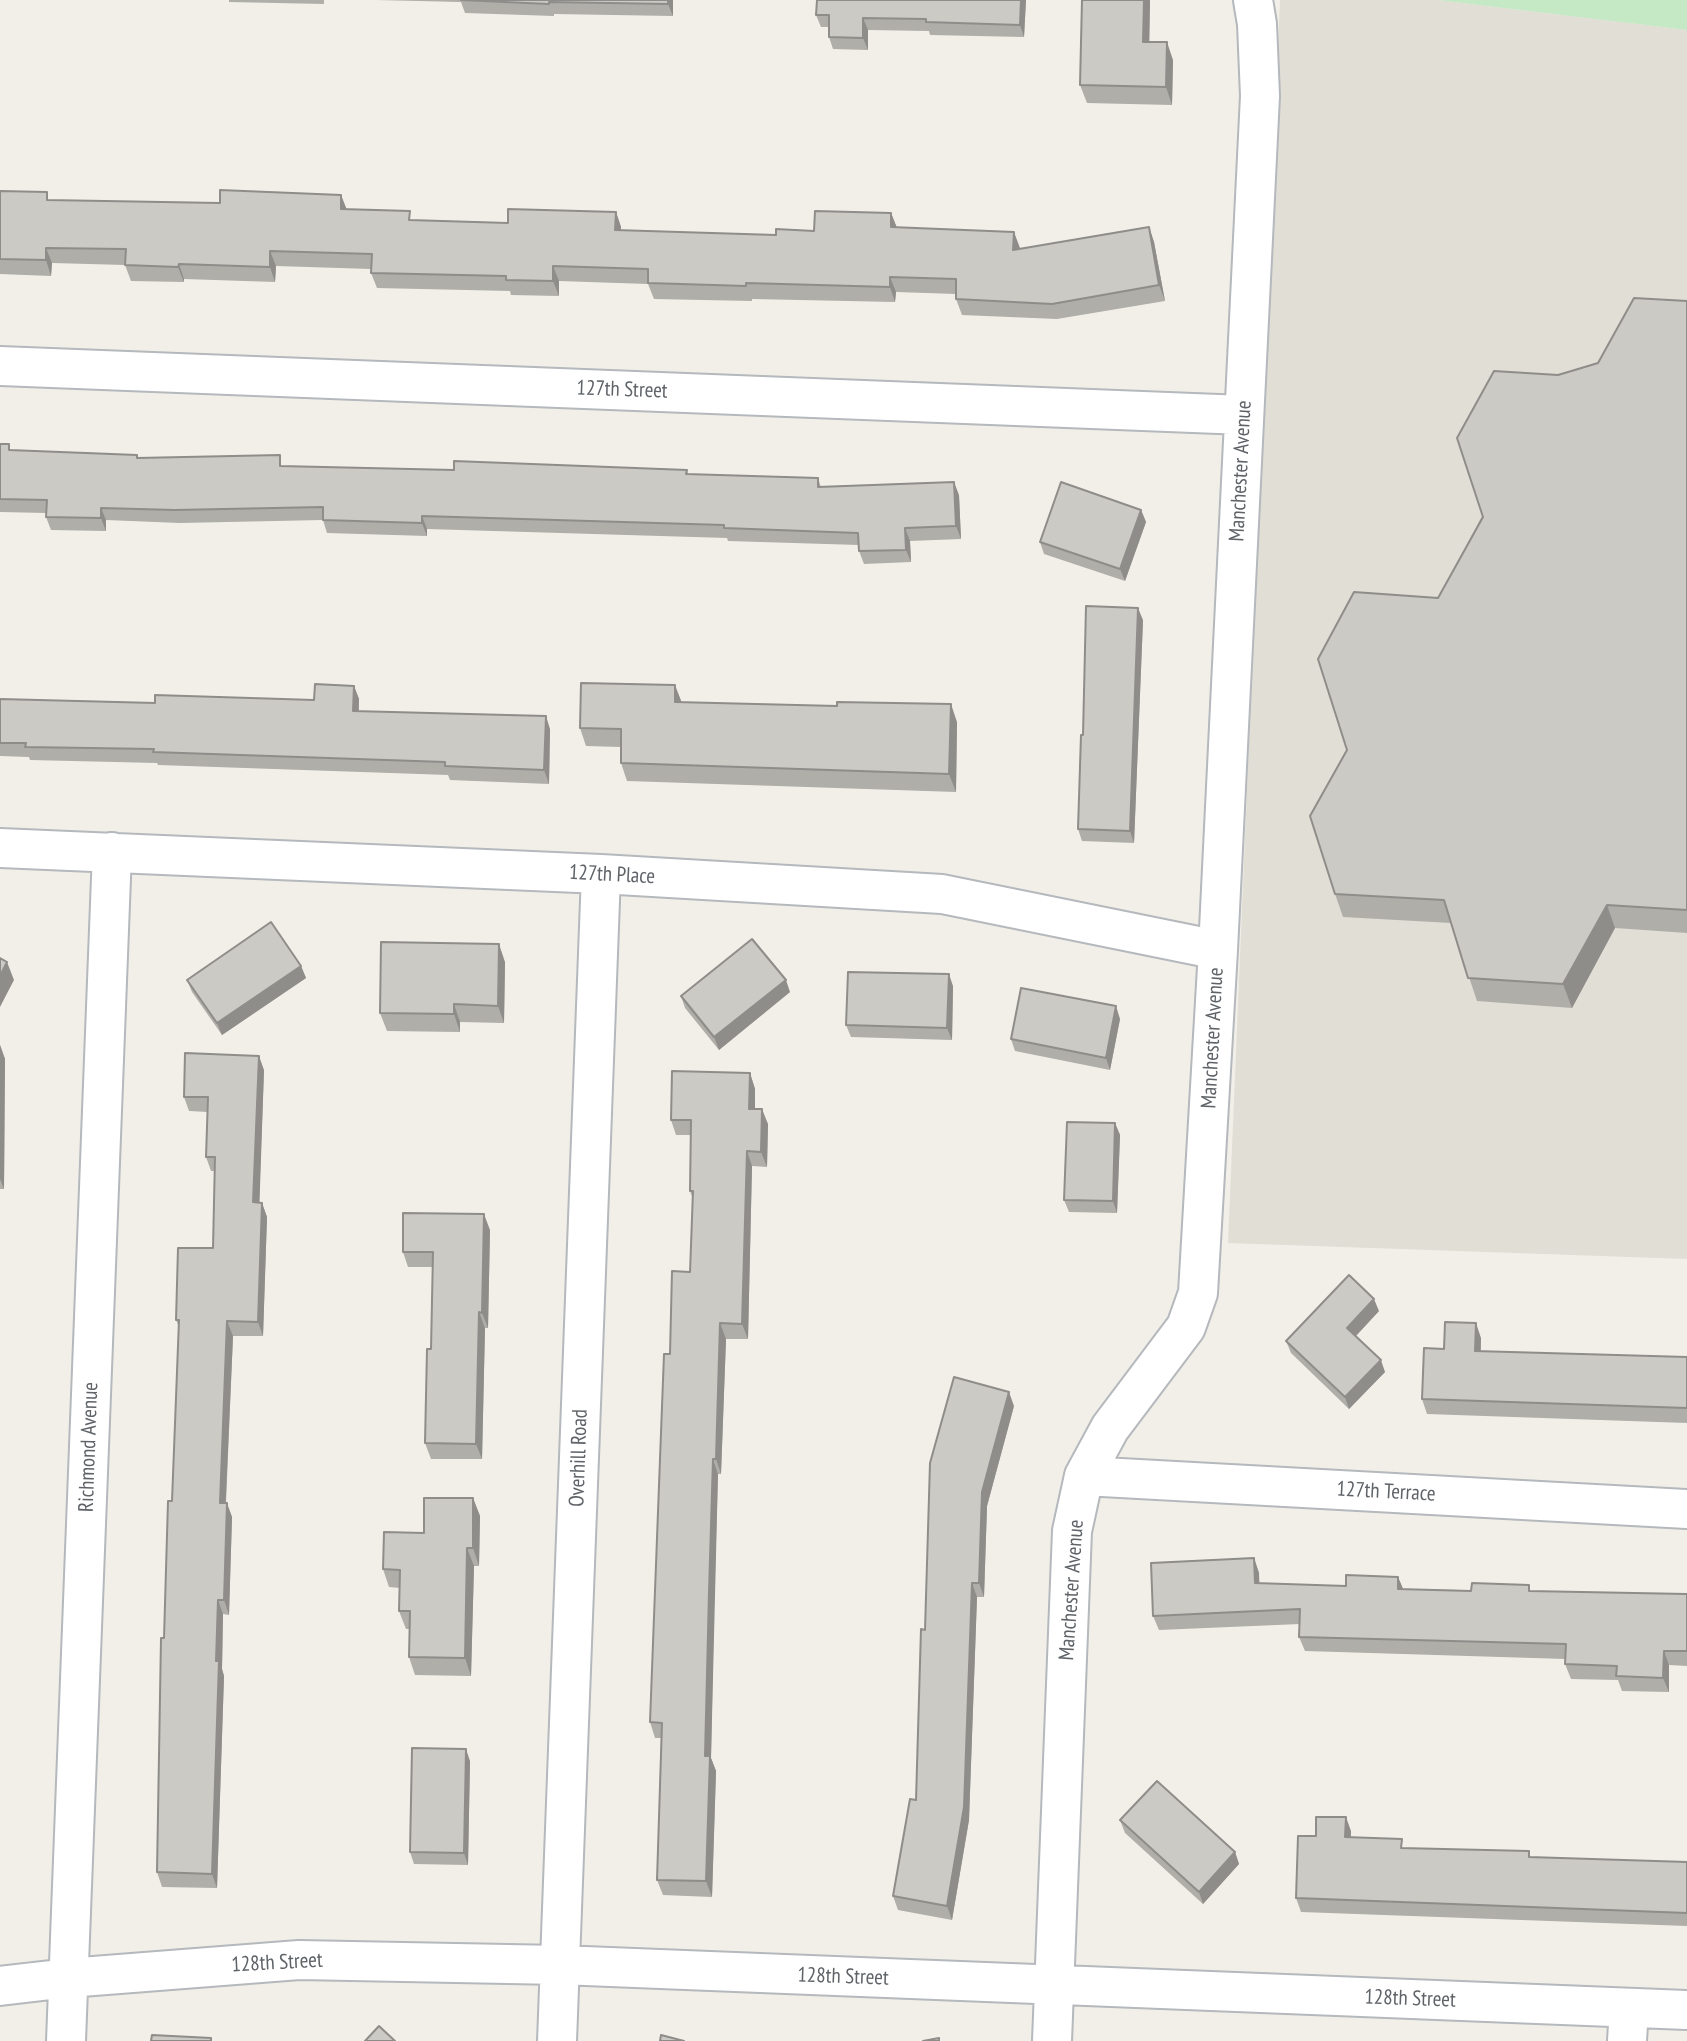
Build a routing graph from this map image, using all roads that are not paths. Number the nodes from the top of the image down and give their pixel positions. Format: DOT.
graph roads {
  1 [pos="1253,0"];
  2 [pos="0,366"];
  3 [pos="1244,415"];
  4 [pos="0,848"];
  5 [pos="112,852"];
  6 [pos="601,874"];
  7 [pos="1218,950"];
  8 [pos="1084,1476"];
  9 [pos="1687,1508"];
  10 [pos="560,1965"];
  11 [pos="68,1978"];
  12 [pos="1054,1985"];
  13 [pos="0,1986"];
  14 [pos="1687,2010"];
  15 [pos="1628,2024"];
  16 [pos="66,2041"];
  17 [pos="557,2041"];
  18 [pos="1052,2041"];
  1 -- 3 [label="street, Manchester Avenue"];
  2 -- 3 [label="street, 127th Street"];
  3 -- 7 [label="street, Manchester Avenue"];
  4 -- 5 [label="street, 127th Place"];
  5 -- 6 [label="street, 127th Place"];
  5 -- 11 [label="street, Richmond Avenue"];
  6 -- 7 [label="street, 127th Place"];
  6 -- 10 [label="street, Overhill Road"];
  7 -- 8 [label="street, Manchester Avenue"];
  8 -- 9 [label="street, 127th Terrace"];
  8 -- 12 [label="street, Manchester Avenue"];
  10 -- 11 [label="street, 128th Street"];
  10 -- 12 [label="street, 128th Street"];
  10 -- 17 [label="street, Overhill Road"];
  11 -- 13 [label="street, 128th Street"];
  11 -- 16 [label="street, Richmond Avenue"];
  12 -- 15 [label="street, 128th Street"];
  12 -- 18 [label="street, Manchester Avenue"];
  14 -- 15 [label="street, 128th Street"];
}
